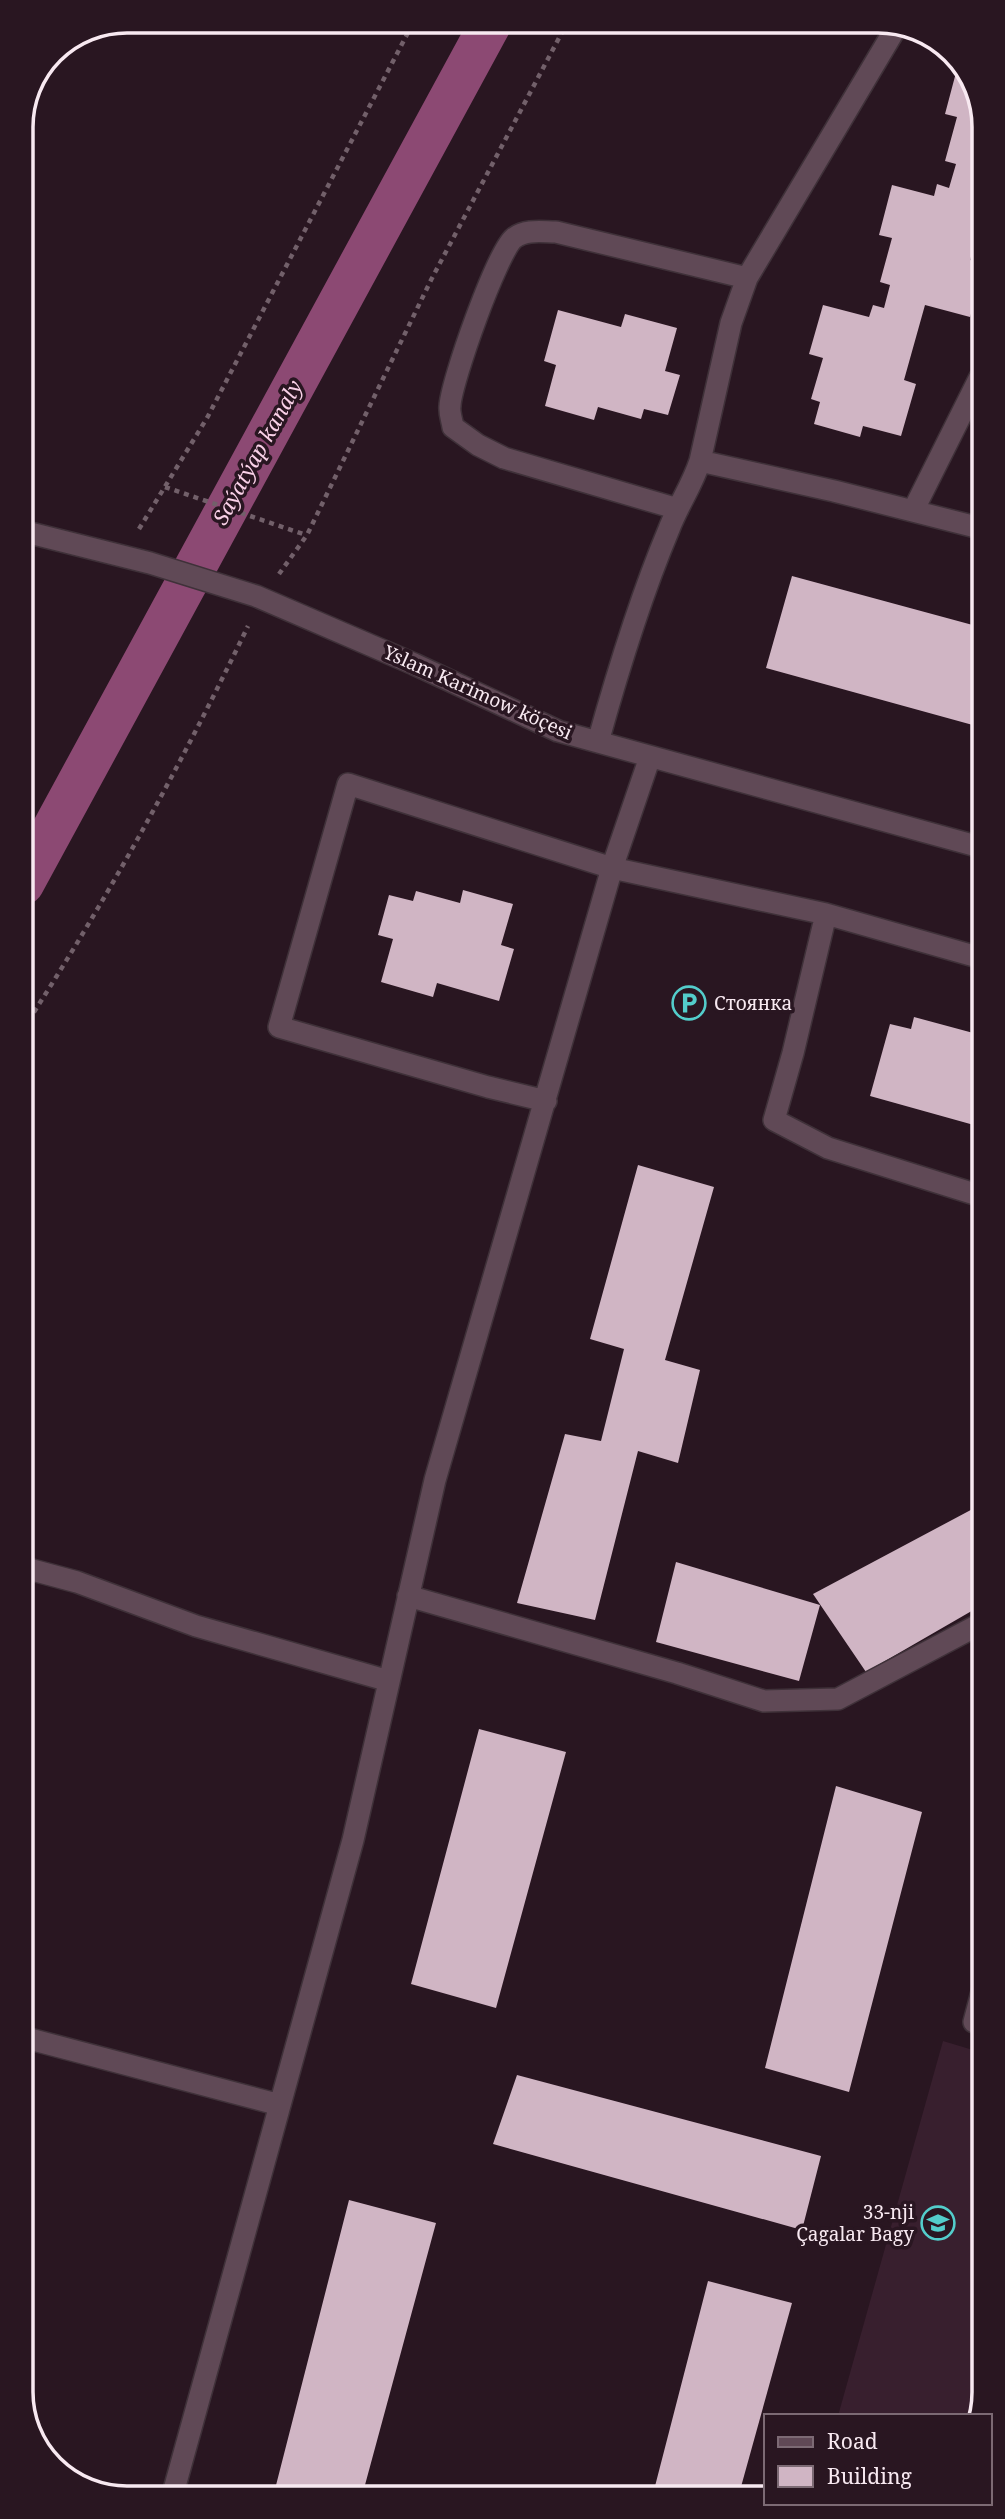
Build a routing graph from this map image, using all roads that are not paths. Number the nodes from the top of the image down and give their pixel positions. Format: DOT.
graph roads {
  1 [pos="892,34"];
  2 [pos="747,278"];
  3 [pos="972,393"];
  4 [pos="700,461"];
  5 [pos="678,509"];
  6 [pos="913,511"];
  7 [pos="972,526"];
  8 [pos="33,534"];
  9 [pos="598,742"];
  10 [pos="650,757"];
  11 [pos="972,845"];
  12 [pos="612,867"];
  13 [pos="826,914"];
  14 [pos="972,955"];
  15 [pos="546,1101"];
  16 [pos="972,1193"];
  17 [pos="33,1570"];
  18 [pos="408,1596"];
  19 [pos="972,1628"];
  20 [pos="389,1681"];
  21 [pos="33,2040"];
  22 [pos="280,2105"];
  23 [pos="175,2486"];
  1 -- 2 [label="street"];
  2 -- 4 [label="street"];
  2 -- 5 [label="street"];
  3 -- 6 [label="street"];
  4 -- 5 [label="street"];
  4 -- 6 [label="street"];
  5 -- 9 [label="street"];
  6 -- 7 [label="street"];
  8 -- 9 [label="street, Yslam Karimow köçesi"];
  9 -- 10 [label="street, Yslam Karimow köçesi"];
  10 -- 11 [label="street, Yslam Karimow köçesi"];
  10 -- 12 [label="street"];
  12 -- 13 [label="street"];
  12 -- 15 [label="street"];
  12 -- 15 [label="street"];
  13 -- 14 [label="street"];
  13 -- 16 [label="street"];
  15 -- 18 [label="street"];
  17 -- 20 [label="street"];
  18 -- 19 [label="street"];
  18 -- 20 [label="street"];
  20 -- 22 [label="street"];
  21 -- 22 [label="street"];
  22 -- 23 [label="street"];
}
